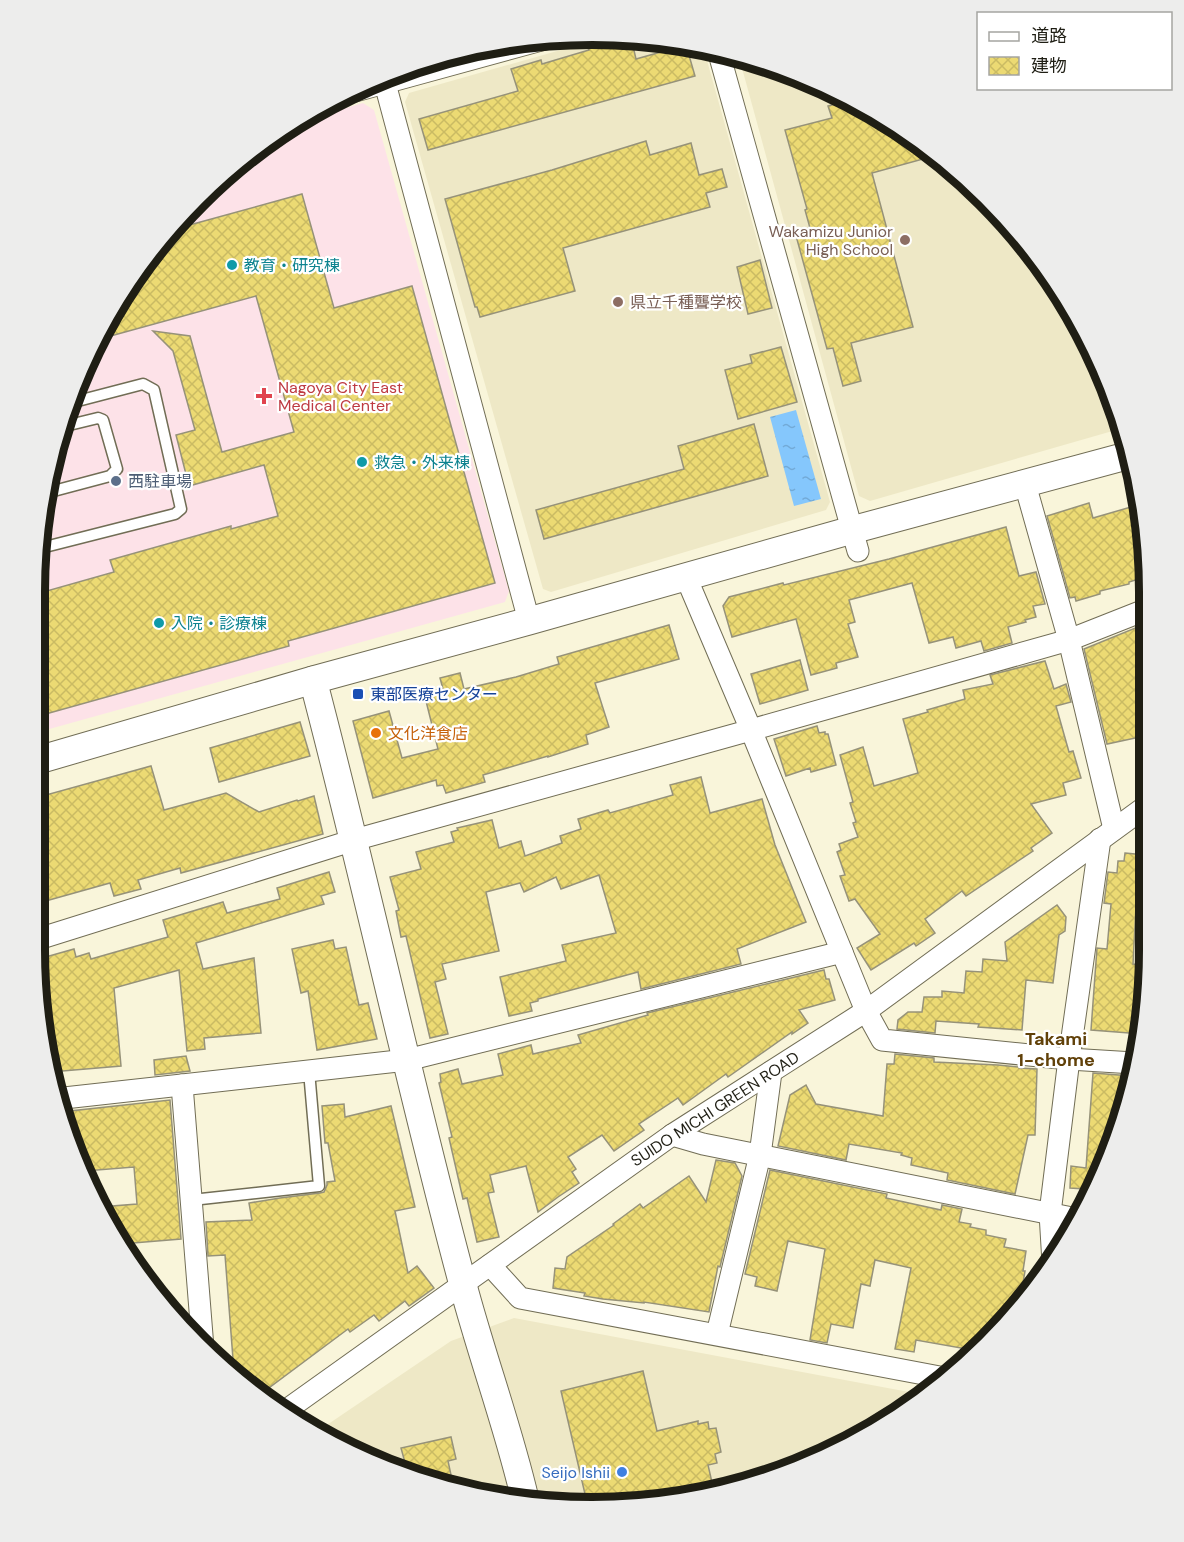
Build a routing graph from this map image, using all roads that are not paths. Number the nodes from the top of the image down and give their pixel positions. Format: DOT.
graph roads {
  1 [pos="721,61"];
  2 [pos="386,86"];
  3 [pos="80,400"];
  4 [pos="72,424"];
  5 [pos="1122,457"];
  6 [pos="1025,484"];
  7 [pos="55,491"];
  8 [pos="855,540"];
  9 [pos="47,546"];
  10 [pos="686,577"];
  11 [pos="1139,612"];
  12 [pos="529,621"];
  13 [pos="1069,640"];
  14 [pos="313,680"];
  15 [pos="752,730"];
  16 [pos="45,758"];
  17 [pos="1139,811"];
  18 [pos="1107,834"];
  19 [pos="354,840"];
  20 [pos="45,937"];
  21 [pos="842,952"];
  22 [pos="866,1011"];
  23 [pos="1069,1059"];
  24 [pos="406,1060"];
  25 [pos="1127,1063"];
  26 [pos="309,1071"];
  27 [pos="771,1072"];
  28 [pos="182,1085"];
  29 [pos="66,1098"];
  30 [pos="672,1135"];
  31 [pos="760,1155"];
  32 [pos="192,1200"];
  33 [pos="1050,1213"];
  34 [pos="1070,1217"];
  35 [pos="1052,1246"];
  36 [pos="490,1265"];
  37 [pos="463,1285"];
  38 [pos="202,1334"];
  39 [pos="717,1335"];
  40 [pos="935,1376"];
  41 [pos="291,1407"];
  42 [pos="523,1492"];
  1 -- 8 [label="street"];
  2 -- 12 [label="street"];
  3 -- 9 [label="lane"];
  4 -- 7 [label="lane"];
  5 -- 6 [label="street"];
  6 -- 8 [label="street"];
  6 -- 13 [label="street"];
  8 -- 10 [label="street"];
  10 -- 12 [label="street"];
  10 -- 15 [label="street"];
  11 -- 13 [label="street"];
  12 -- 14 [label="street"];
  13 -- 15 [label="street"];
  13 -- 18 [label="street"];
  14 -- 16 [label="street"];
  14 -- 19 [label="street"];
  15 -- 19 [label="street"];
  15 -- 21 [label="street"];
  17 -- 18 [label="street, SUIDO MICHI GREEN ROAD"];
  18 -- 22 [label="street, SUIDO MICHI GREEN ROAD"];
  18 -- 23 [label="street"];
  19 -- 20 [label="street"];
  19 -- 24 [label="street"];
  21 -- 22 [label="street"];
  21 -- 24 [label="street"];
  22 -- 23 [label="street"];
  22 -- 27 [label="street, SUIDO MICHI GREEN ROAD"];
  23 -- 25 [label="street"];
  23 -- 33 [label="street"];
  24 -- 26 [label="street"];
  24 -- 37 [label="street"];
  26 -- 28 [label="street"];
  26 -- 32 [label="lane"];
  27 -- 30 [label="street, SUIDO MICHI GREEN ROAD"];
  27 -- 31 [label="street"];
  28 -- 29 [label="street"];
  28 -- 32 [label="street"];
  30 -- 31 [label="street"];
  30 -- 36 [label="street, SUIDO MICHI GREEN ROAD"];
  31 -- 33 [label="street"];
  31 -- 39 [label="street"];
  32 -- 38 [label="street"];
  33 -- 34 [label="street"];
  33 -- 35 [label="street"];
  36 -- 37 [label="street, SUIDO MICHI GREEN ROAD"];
  36 -- 39 [label="street"];
  37 -- 41 [label="street, SUIDO MICHI GREEN ROAD"];
  37 -- 42 [label="street"];
  39 -- 40 [label="street"];
}
